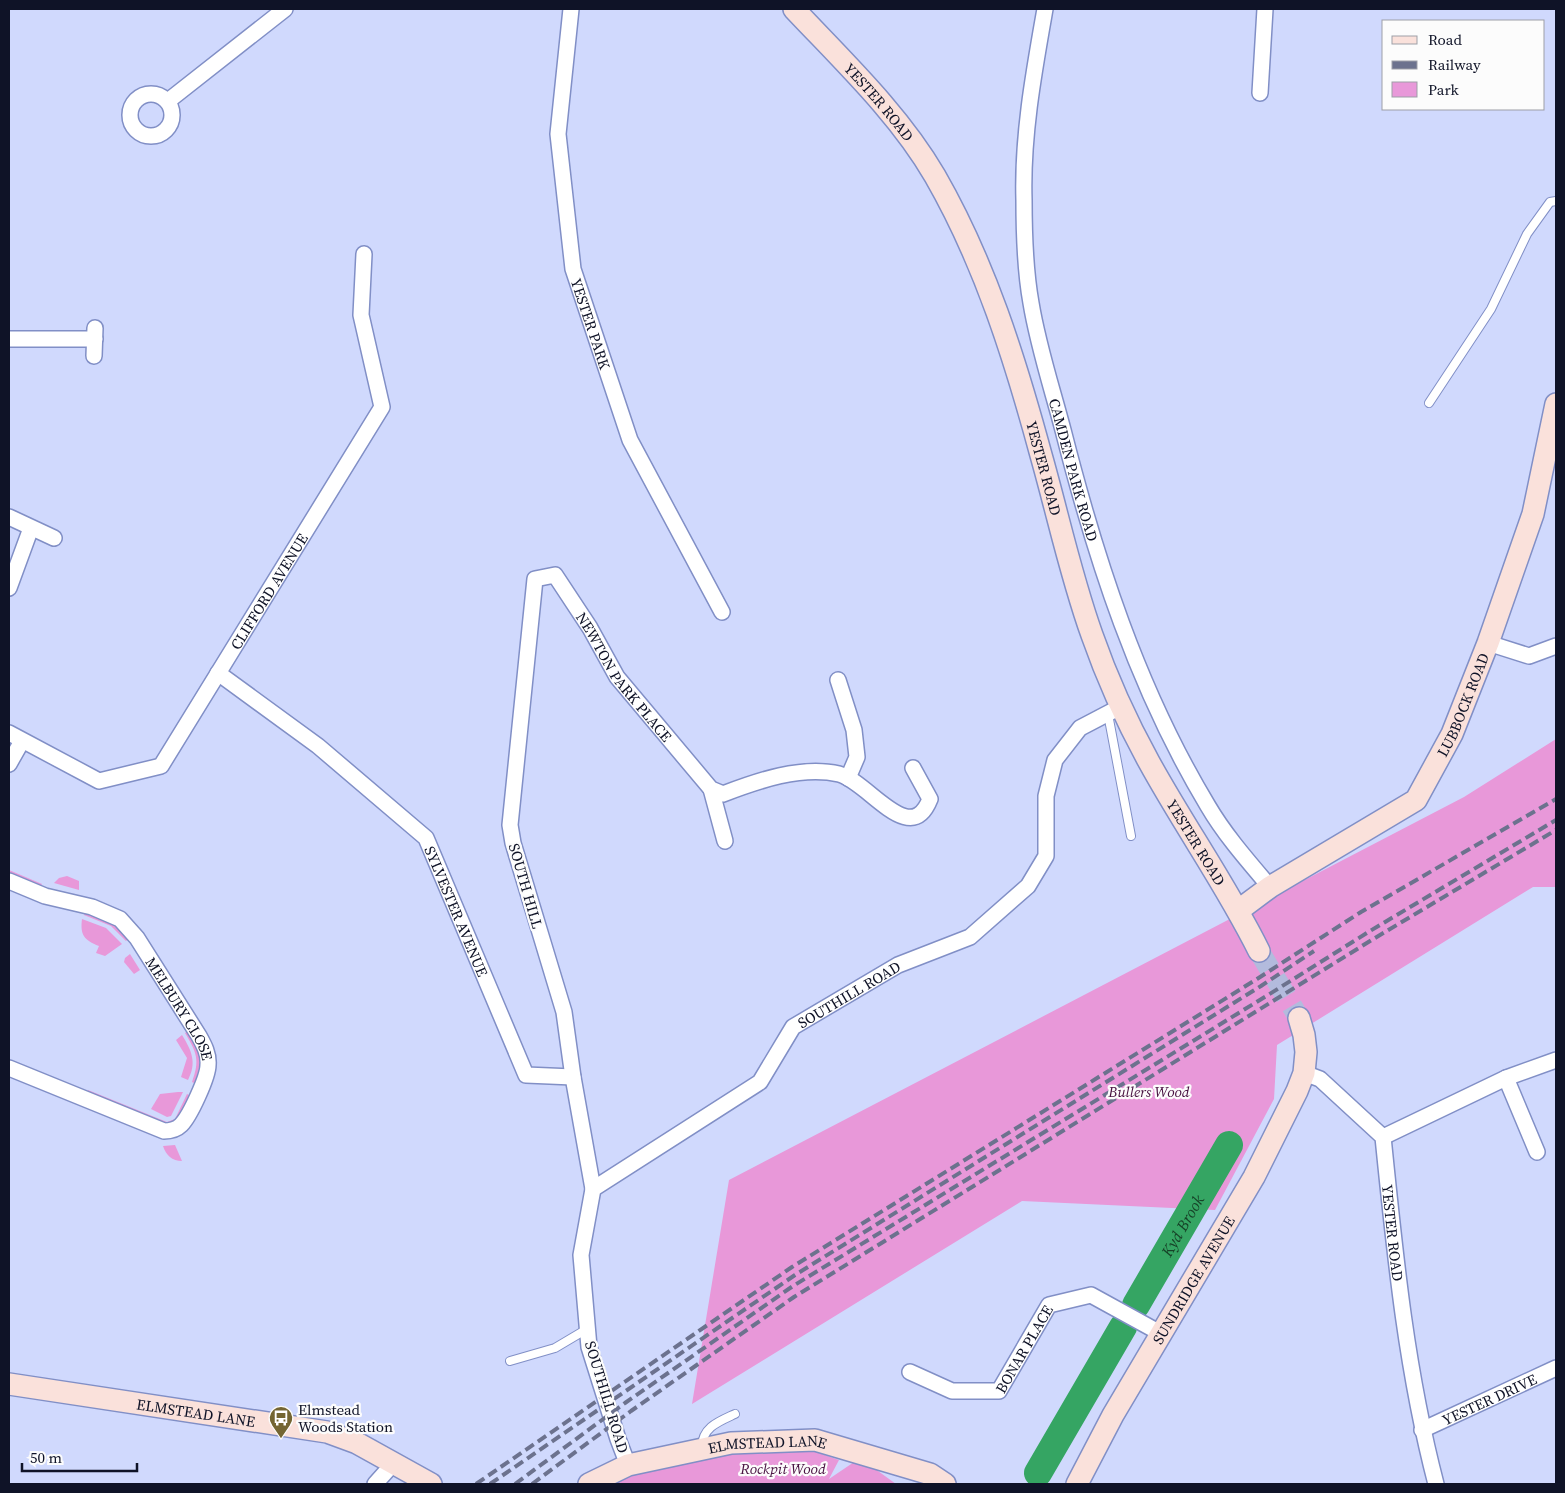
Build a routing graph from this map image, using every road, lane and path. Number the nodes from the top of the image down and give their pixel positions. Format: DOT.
graph roads {
  1 [pos="285,9"];
  2 [pos="571,9"];
  3 [pos="794,9"];
  4 [pos="1045,9"];
  5 [pos="1265,9"];
  6 [pos="1260,93"];
  7 [pos="168,101"];
  8 [pos="1556,201"];
  9 [pos="364,254"];
  10 [pos="9,339"];
  11 [pos="94,356"];
  12 [pos="1430,403"];
  13 [pos="1556,404"];
  14 [pos="9,517"];
  15 [pos="31,528"];
  16 [pos="54,538"];
  17 [pos="535,580"];
  18 [pos="9,588"];
  19 [pos="722,612"];
  20 [pos="1488,643"];
  21 [pos="1556,646"];
  22 [pos="218,673"];
  23 [pos="838,680"];
  24 [pos="1115,710"];
  25 [pos="15,737"];
  26 [pos="9,764"];
  27 [pos="913,768"];
  28 [pos="848,778"];
  29 [pos="711,789"];
  30 [pos="1131,836"];
  31 [pos="725,841"];
  32 [pos="9,881"];
  33 [pos="1270,888"];
  34 [pos="1239,910"];
  35 [pos="1259,951"];
  36 [pos="1298,1018"];
  37 [pos="1556,1060"];
  38 [pos="9,1068"];
  39 [pos="1304,1073"];
  40 [pos="572,1077"];
  41 [pos="1506,1078"];
  42 [pos="1383,1136"];
  43 [pos="1537,1152"];
  44 [pos="593,1189"];
  45 [pos="587,1330"];
  46 [pos="1162,1334"];
  47 [pos="510,1361"];
  48 [pos="1556,1368"];
  49 [pos="910,1372"];
  50 [pos="9,1384"];
  51 [pos="735,1414"];
  52 [pos="1422,1430"];
  53 [pos="702,1449"];
  54 [pos="392,1465"];
  55 [pos="628,1465"];
  56 [pos="375,1484"];
  57 [pos="431,1484"];
  58 [pos="589,1484"];
  59 [pos="945,1484"];
  60 [pos="1077,1484"];
  61 [pos="1436,1484"];
  1 -- 7 [label="street"];
  2 -- 19 [label="street, YESTER PARK"];
  3 -- 24 [label="street, YESTER ROAD"];
  4 -- 33 [label="street, CAMDEN PARK ROAD"];
  5 -- 6 [label="street"];
  8 -- 12 [label="lane"];
  9 -- 22 [label="street, CLIFFORD AVENUE"];
  10 -- 11 [label="street"];
  13 -- 20 [label="street, LUBBOCK ROAD"];
  14 -- 15 [label="street"];
  15 -- 16 [label="street"];
  15 -- 18 [label="street"];
  17 -- 29 [label="street, NEWTON PARK PLACE"];
  17 -- 40 [label="street, SOUTH HILL"];
  20 -- 21 [label="street"];
  20 -- 33 [label="street, LUBBOCK ROAD"];
  22 -- 25 [label="street, CLIFFORD AVENUE"];
  22 -- 40 [label="street, SYLVESTER AVENUE"];
  23 -- 28 [label="street"];
  24 -- 30 [label="lane"];
  24 -- 34 [label="street, YESTER ROAD"];
  24 -- 44 [label="street, SOUTHILL ROAD"];
  25 -- 26 [label="street"];
  27 -- 28 [label="street"];
  28 -- 29 [label="street"];
  29 -- 31 [label="street, NEWTON PARK PLACE"];
  32 -- 38 [label="street, MELBURY CLOSE"];
  33 -- 34 [label="street, LUBBOCK ROAD"];
  34 -- 35 [label="street, YESTER ROAD"];
  36 -- 39 [label="street"];
  37 -- 41 [label="street"];
  39 -- 42 [label="street"];
  39 -- 46 [label="street, SUNDRIDGE AVENUE"];
  40 -- 44 [label="street, SOUTH HILL"];
  41 -- 42 [label="street"];
  41 -- 43 [label="street"];
  42 -- 52 [label="street, YESTER ROAD"];
  44 -- 45 [label="street, SOUTHILL ROAD"];
  45 -- 47 [label="lane"];
  45 -- 55 [label="street, SOUTHILL ROAD"];
  46 -- 49 [label="street, BONAR PLACE"];
  46 -- 60 [label="street, SUNDRIDGE AVENUE"];
  48 -- 52 [label="street, YESTER DRIVE"];
  50 -- 54 [label="street, ELMSTEAD LANE"];
  51 -- 53 [label="lane"];
  52 -- 61 [label="street, YESTER ROAD"];
  53 -- 55 [label="street, ELMSTEAD LANE"];
  53 -- 59 [label="street, ELMSTEAD LANE"];
  54 -- 56 [label="street"];
  54 -- 57 [label="street, ELMSTEAD LANE"];
  55 -- 58 [label="street, ELMSTEAD LANE"];
}
